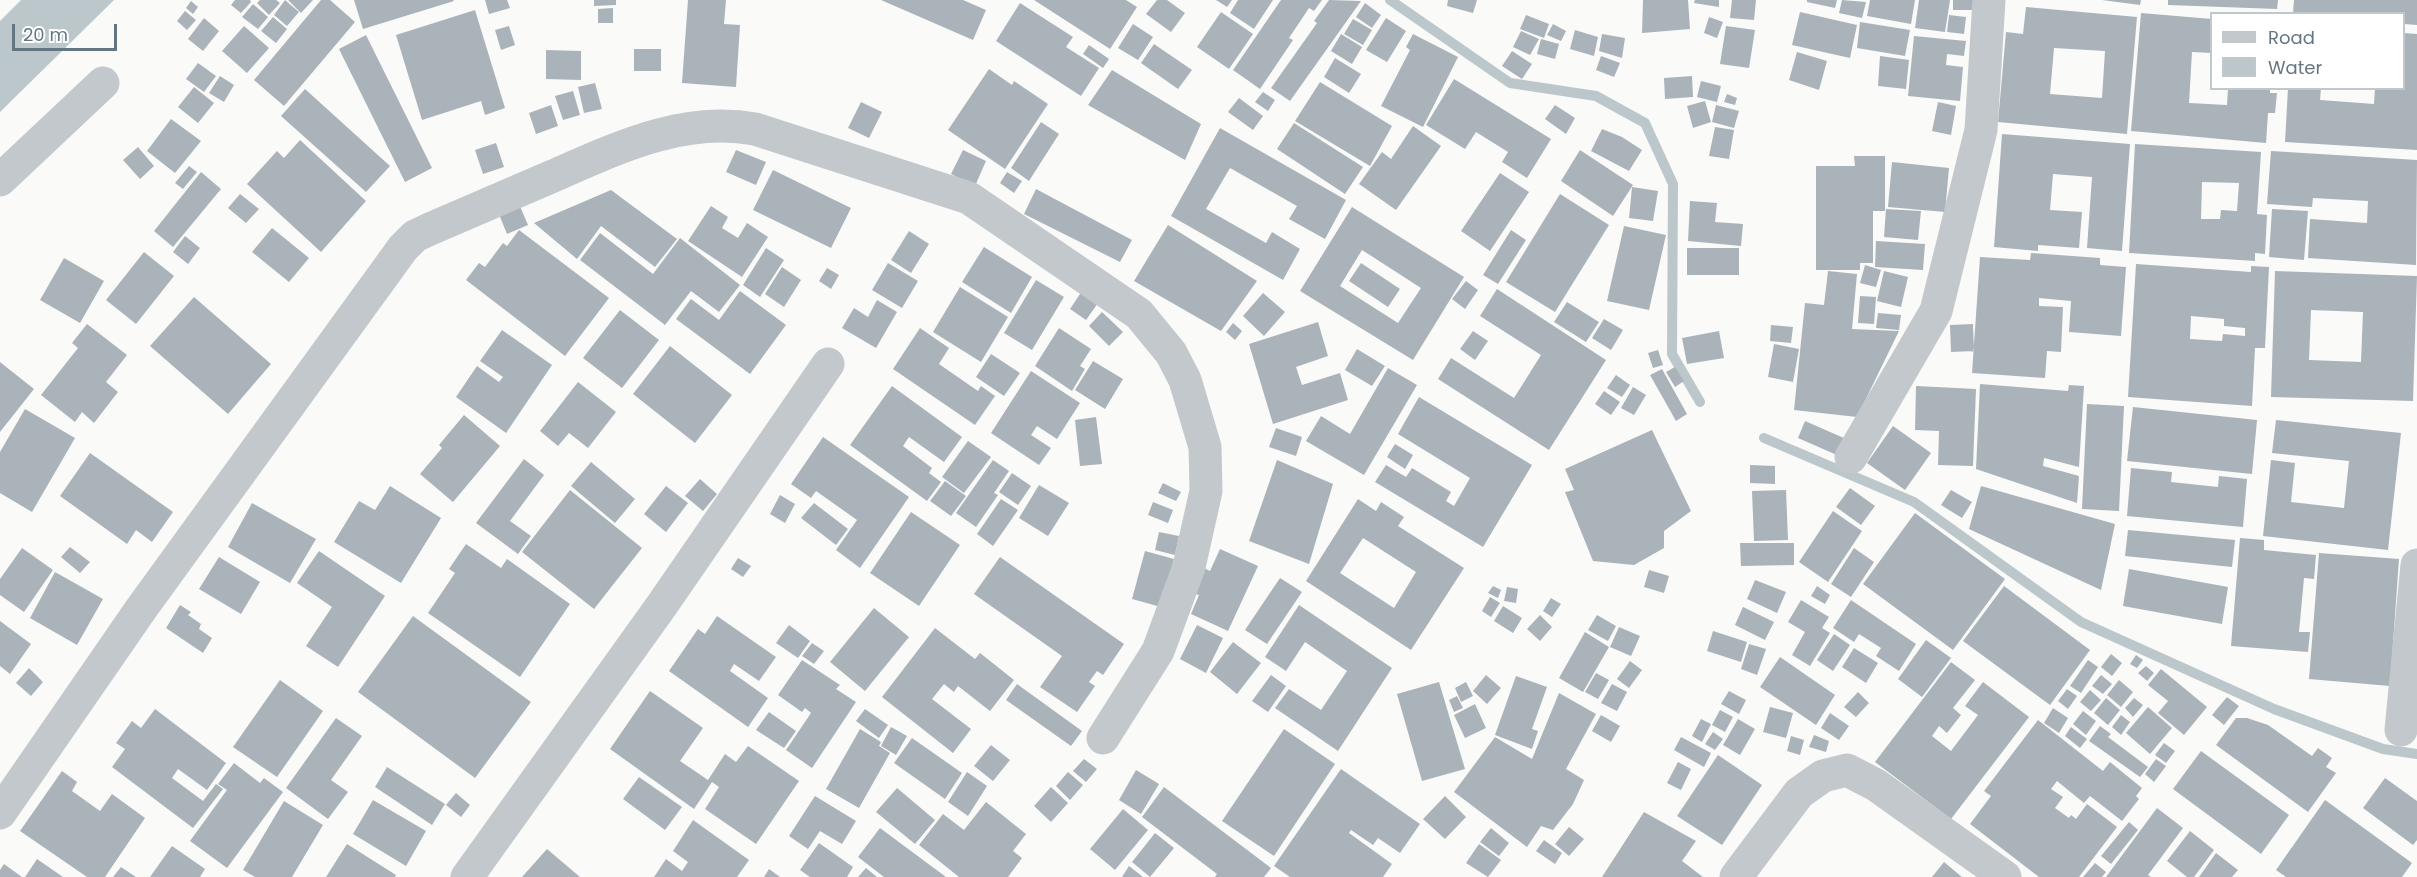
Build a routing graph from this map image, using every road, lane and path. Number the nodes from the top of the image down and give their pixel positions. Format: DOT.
graph roads {
  1 [pos="1989,0"];
  2 [pos="103,83"];
  3 [pos="0,180"];
  4 [pos="828,364"];
  5 [pos="1851,457"];
  6 [pos="2417,565"];
  7 [pos="2401,730"];
  8 [pos="1103,738"];
  9 [pos="0,813"];
  10 [pos="467,877"];
  11 [pos="1736,877"];
  12 [pos="2005,877"];
  1 -- 5 [label="street"];
  2 -- 3 [label="street"];
  4 -- 10 [label="street"];
  6 -- 7 [label="street"];
  8 -- 9 [label="street"];
  11 -- 12 [label="street"];
}
